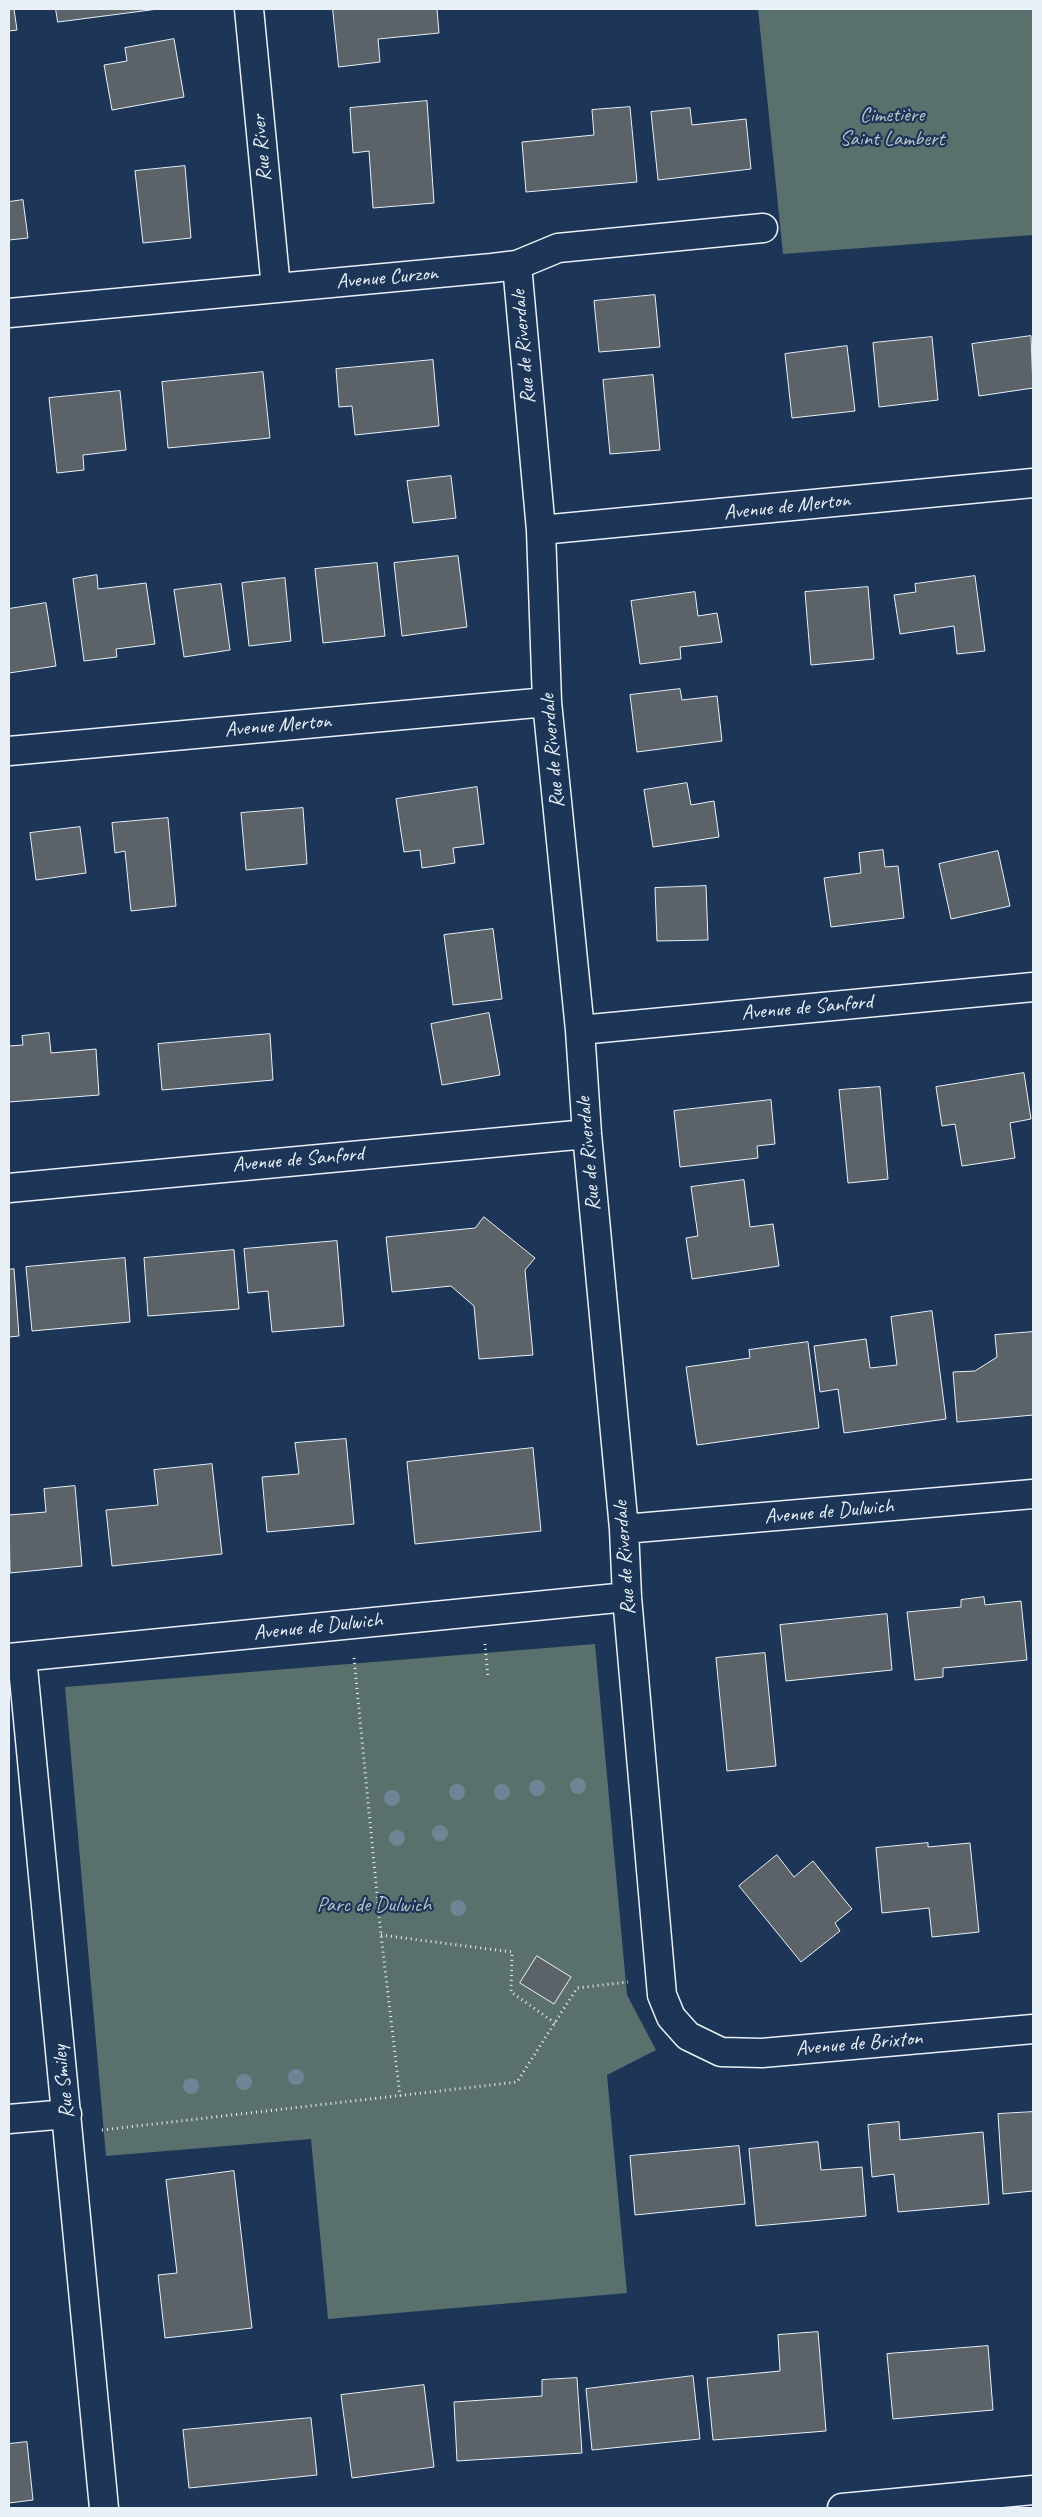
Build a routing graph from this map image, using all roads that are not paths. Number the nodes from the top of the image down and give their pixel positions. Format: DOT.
graph roads {
  1 [pos="249,9"];
  2 [pos="763,228"];
  3 [pos="517,265"];
  4 [pos="276,288"];
  5 [pos="9,313"];
  6 [pos="1033,483"];
  7 [pos="541,530"];
  8 [pos="547,702"];
  9 [pos="9,751"];
  10 [pos="1033,987"];
  11 [pos="580,1030"];
  12 [pos="587,1134"];
  13 [pos="9,1188"];
  14 [pos="1033,1494"];
  15 [pos="624,1529"];
  16 [pos="627,1597"];
  17 [pos="15,1657"];
  18 [pos="1033,2029"];
  19 [pos="688,2036"];
  20 [pos="67,2114"];
  21 [pos="9,2119"];
  22 [pos="1033,2490"];
  23 [pos="104,2508"];
  24 [pos="842,2508"];
  1 -- 4 [label="street, Rue River"];
  2 -- 3 [label="street, Avenue Curzon"];
  3 -- 4 [label="street, Avenue Curzon"];
  3 -- 7 [label="street, Rue de Riverdale"];
  4 -- 5 [label="street, Avenue Curzon"];
  6 -- 7 [label="street, Avenue de Merton"];
  7 -- 8 [label="street, Rue de Riverdale"];
  8 -- 9 [label="street, Avenue Merton"];
  8 -- 11 [label="street, Rue de Riverdale"];
  10 -- 11 [label="street, Avenue de Sanford"];
  11 -- 12 [label="street, Rue de Riverdale"];
  12 -- 13 [label="street, Avenue de Sanford"];
  12 -- 15 [label="street, Rue de Riverdale"];
  14 -- 15 [label="street, Avenue de Dulwich"];
  15 -- 16 [label="street, Rue de Riverdale"];
  16 -- 17 [label="street, Avenue de Dulwich"];
  16 -- 19 [label="street, Rue de Riverdale"];
  17 -- 20 [label="street, Rue Smiley"];
  18 -- 19 [label="street, Avenue de Brixton"];
  20 -- 21 [label="street"];
  20 -- 23 [label="street, Rue Smiley"];
  22 -- 24 [label="street"];
}
